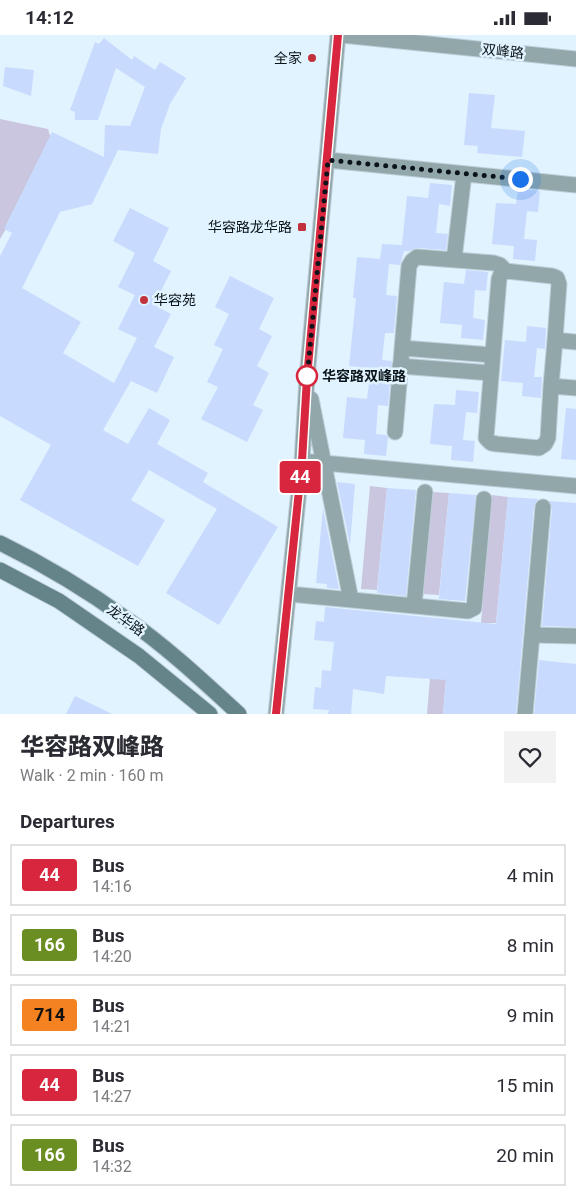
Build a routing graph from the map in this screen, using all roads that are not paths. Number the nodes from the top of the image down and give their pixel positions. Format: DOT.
graph roads {
  1 [pos="340,35"];
  2 [pos="576,59"];
  3 [pos="328,160"];
  4 [pos="464,174"];
  5 [pos="576,185"];
  6 [pos="454,260"];
  7 [pos="506,271"];
  8 [pos="555,340"];
  9 [pos="576,342"];
  10 [pos="402,348"];
  11 [pos="492,355"];
  12 [pos="400,366"];
  13 [pos="491,373"];
  14 [pos="307,378"];
  15 [pos="551,386"];
  16 [pos="576,388"];
  17 [pos="395,432"];
  18 [pos="302,461"];
  19 [pos="576,485"];
  20 [pos="425,492"];
  21 [pos="484,499"];
  22 [pos="543,507"];
  23 [pos="0,543"];
  24 [pos="0,570"];
  25 [pos="288,594"];
  26 [pos="351,600"];
  27 [pos="414,606"];
  28 [pos="532,635"];
  29 [pos="576,636"];
  30 [pos="210,714"];
  31 [pos="239,714"];
  32 [pos="276,714"];
  33 [pos="526,714"];
  1 -- 2 [label="street, 双峰路"];
  1 -- 3 [label="street"];
  3 -- 4 [label="street"];
  3 -- 14 [label="street"];
  4 -- 5 [label="street"];
  4 -- 6 [label="street"];
  6 -- 7 [label="street"];
  6 -- 10 [label="street"];
  7 -- 8 [label="street"];
  7 -- 11 [label="street"];
  8 -- 9 [label="street"];
  8 -- 15 [label="street"];
  10 -- 11 [label="street"];
  10 -- 12 [label="street"];
  11 -- 13 [label="street"];
  12 -- 13 [label="street"];
  12 -- 17 [label="street"];
  13 -- 15 [label="street"];
  14 -- 18 [label="street"];
  14 -- 26 [label="street"];
  15 -- 16 [label="street"];
  18 -- 19 [label="street"];
  18 -- 25 [label="street"];
  20 -- 27 [label="street"];
  21 -- 27 [label="street"];
  22 -- 28 [label="street"];
  23 -- 31 [label="main road, 龙华路"];
  24 -- 30 [label="main road, 龙华路"];
  25 -- 26 [label="street"];
  25 -- 32 [label="street"];
  26 -- 27 [label="street"];
  28 -- 29 [label="street"];
  28 -- 33 [label="street"];
}
